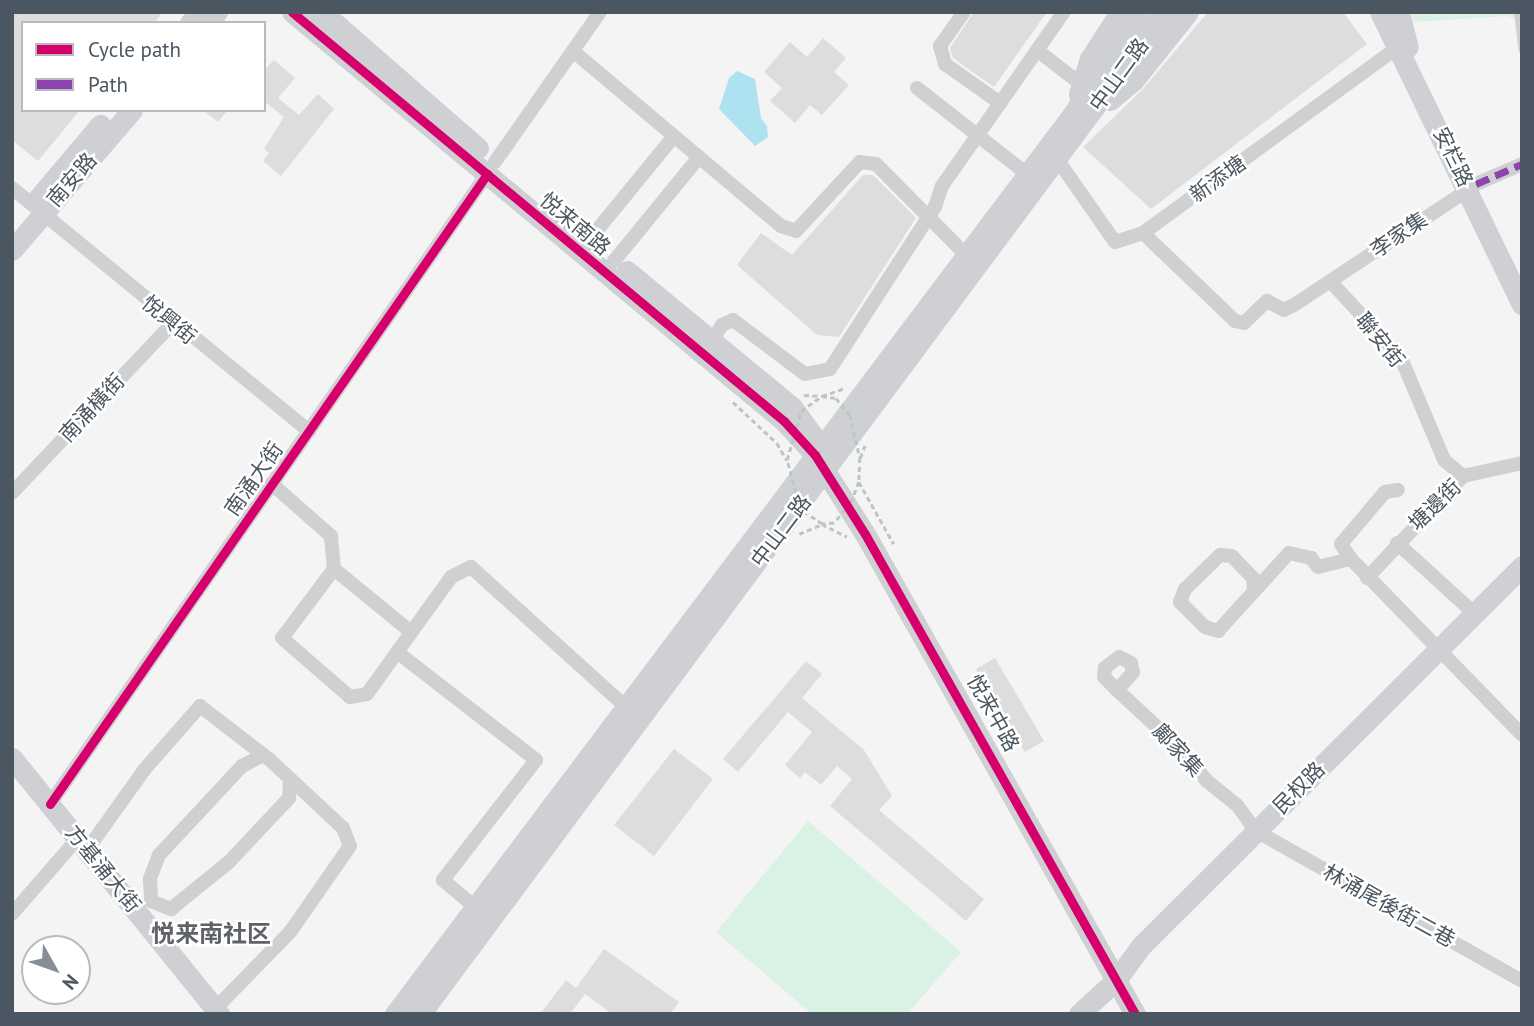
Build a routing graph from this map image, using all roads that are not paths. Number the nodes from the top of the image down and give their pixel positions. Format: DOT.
graph roads {
  1 [pos="292,12"];
  2 [pos="322,12"];
  3 [pos="600,12"];
  4 [pos="964,12"];
  5 [pos="1063,12"];
  6 [pos="1120,12"];
  7 [pos="1140,12"];
  8 [pos="1165,12"];
  9 [pos="1188,12"];
  10 [pos="1380,12"];
  11 [pos="1399,12"];
  12 [pos="1517,12"];
  13 [pos="1398,47"];
  14 [pos="1037,50"];
  15 [pos="1522,50"];
  16 [pos="573,51"];
  17 [pos="1082,85"];
  18 [pos="917,88"];
  19 [pos="1000,103"];
  20 [pos="111,112"];
  21 [pos="130,112"];
  22 [pos="1080,116"];
  23 [pos="978,135"];
  24 [pos="674,136"];
  25 [pos="699,157"];
  26 [pos="1057,159"];
  27 [pos="1522,164"];
  28 [pos="491,168"];
  29 [pos="1027,174"];
  30 [pos="1473,186"];
  31 [pos="12,188"];
  32 [pos="37,209"];
  33 [pos="929,217"];
  34 [pos="12,229"];
  35 [pos="1143,233"];
  36 [pos="589,240"];
  37 [pos="12,250"];
  38 [pos="966,255"];
  39 [pos="614,261"];
  40 [pos="1522,274"];
  41 [pos="1330,281"];
  42 [pos="1522,304"];
  43 [pos="173,324"];
  44 [pos="712,341"];
  45 [pos="309,431"];
  46 [pos="824,458"];
  47 [pos="1522,463"];
  48 [pos="1463,476"];
  49 [pos="272,484"];
  50 [pos="1398,489"];
  51 [pos="12,493"];
  52 [pos="1397,543"];
  53 [pos="1352,559"];
  54 [pos="1522,566"];
  55 [pos="334,569"];
  56 [pos="1367,578"];
  57 [pos="1254,591"];
  58 [pos="1474,613"];
  59 [pos="411,632"];
  60 [pos="1440,647"];
  61 [pos="397,652"];
  62 [pos="1117,691"];
  63 [pos="626,707"];
  64 [pos="1522,735"];
  65 [pos="263,755"];
  66 [pos="12,758"];
  67 [pos="290,781"];
  68 [pos="50,804"];
  69 [pos="1256,831"];
  70 [pos="82,844"];
  71 [pos="145,907"];
  72 [pos="475,907"];
  73 [pos="12,914"];
  74 [pos="1118,979"];
  75 [pos="1522,981"];
  76 [pos="217,1012"];
  77 [pos="394,1014"];
  78 [pos="420,1014"];
  79 [pos="1079,1014"];
  80 [pos="1135,1014"];
  1 -- 28 [label="main road, 悦来南路"];
  2 -- 28 [label="main road, 悦来南路"];
  3 -- 16 [label="street, 南涌大街"];
  4 -- 19 [label="street"];
  5 -- 14 [label="street"];
  6 -- 17 [label="main road"];
  7 -- 22 [label="main road"];
  8 -- 22 [label="main road, 中山二路"];
  9 -- 22 [label="main road"];
  10 -- 13 [label="main road, 安栏路"];
  11 -- 30 [label="main road, 安栏路"];
  12 -- 15 [label="lane"];
  13 -- 30 [label="main road, 安栏路"];
  13 -- 35 [label="street, 新添塘"];
  14 -- 17 [label="street"];
  14 -- 19 [label="street"];
  16 -- 24 [label="street"];
  16 -- 28 [label="street, 南涌大街"];
  17 -- 22 [label="main road"];
  18 -- 23 [label="street"];
  19 -- 23 [label="street"];
  20 -- 32 [label="main road, 南安路"];
  21 -- 32 [label="main road, 南安路"];
  22 -- 26 [label="main road, 中山二路"];
  22 -- 29 [label="main road, 中山二路"];
  23 -- 29 [label="street"];
  23 -- 33 [label="street"];
  24 -- 25 [label="street"];
  24 -- 36 [label="street"];
  25 -- 33 [label="street"];
  25 -- 39 [label="street"];
  26 -- 35 [label="street, 新添塘"];
  26 -- 46 [label="main road, 中山二路"];
  27 -- 30 [label="street, 李家集"];
  28 -- 36 [label="main road, 悦来南路"];
  28 -- 45 [label="street, 南涌大街"];
  28 -- 46 [label="main road, 悦来南路"];
  29 -- 38 [label="main road, 中山二路"];
  30 -- 40 [label="main road, 安栏路"];
  30 -- 41 [label="street, 李家集"];
  30 -- 42 [label="main road, 安栏路"];
  31 -- 32 [label="street, 悅興街"];
  32 -- 34 [label="main road, 南安路"];
  32 -- 37 [label="main road, 南安路"];
  32 -- 43 [label="street, 悅興街"];
  33 -- 38 [label="street"];
  33 -- 44 [label="street"];
  35 -- 41 [label="street"];
  36 -- 39 [label="main road, 悦来南路"];
  38 -- 46 [label="main road, 中山二路"];
  39 -- 44 [label="main road, 悦来南路"];
  41 -- 48 [label="street, 聯安街"];
  43 -- 45 [label="street, 悅興街"];
  43 -- 51 [label="street, 南涌橫街"];
  44 -- 46 [label="main road, 悦来南路"];
  45 -- 49 [label="street, 南涌大街"];
  46 -- 63 [label="main road, 中山二路"];
  46 -- 74 [label="main road, 悦来中路"];
  46 -- 78 [label="main road, 中山二路"];
  47 -- 48 [label="street, 塘邊街"];
  48 -- 52 [label="street, 塘邊街"];
  49 -- 55 [label="street"];
  49 -- 68 [label="street, 南涌大街"];
  50 -- 53 [label="street"];
  52 -- 56 [label="street, 塘邊街"];
  52 -- 58 [label="street"];
  53 -- 56 [label="street"];
  53 -- 57 [label="street"];
  54 -- 58 [label="main road, 民权路"];
  55 -- 59 [label="street"];
  55 -- 61 [label="street"];
  56 -- 60 [label="street"];
  57 -- 57 [label="street"];
  58 -- 60 [label="main road, 民权路"];
  59 -- 61 [label="street"];
  59 -- 63 [label="street"];
  60 -- 64 [label="street"];
  60 -- 69 [label="main road, 民权路"];
  61 -- 72 [label="street"];
  62 -- 62 [label="street, 鄺家集"];
  62 -- 69 [label="street, 鄺家集"];
  63 -- 72 [label="main road, 中山二路"];
  65 -- 67 [label="street"];
  65 -- 70 [label="street"];
  65 -- 71 [label="street"];
  66 -- 68 [label="main road, 方基涌大街"];
  67 -- 71 [label="street"];
  67 -- 76 [label="street"];
  68 -- 70 [label="main road, 方基涌大街"];
  69 -- 74 [label="main road, 民权路"];
  69 -- 75 [label="street, 林涌尾後街二巷"];
  70 -- 71 [label="main road, 方基涌大街"];
  70 -- 73 [label="street"];
  71 -- 76 [label="main road, 方基涌大街"];
  72 -- 77 [label="main road, 中山二路"];
  74 -- 79 [label="main road, 民权路"];
  74 -- 80 [label="main road, 悦来中路"];
}
